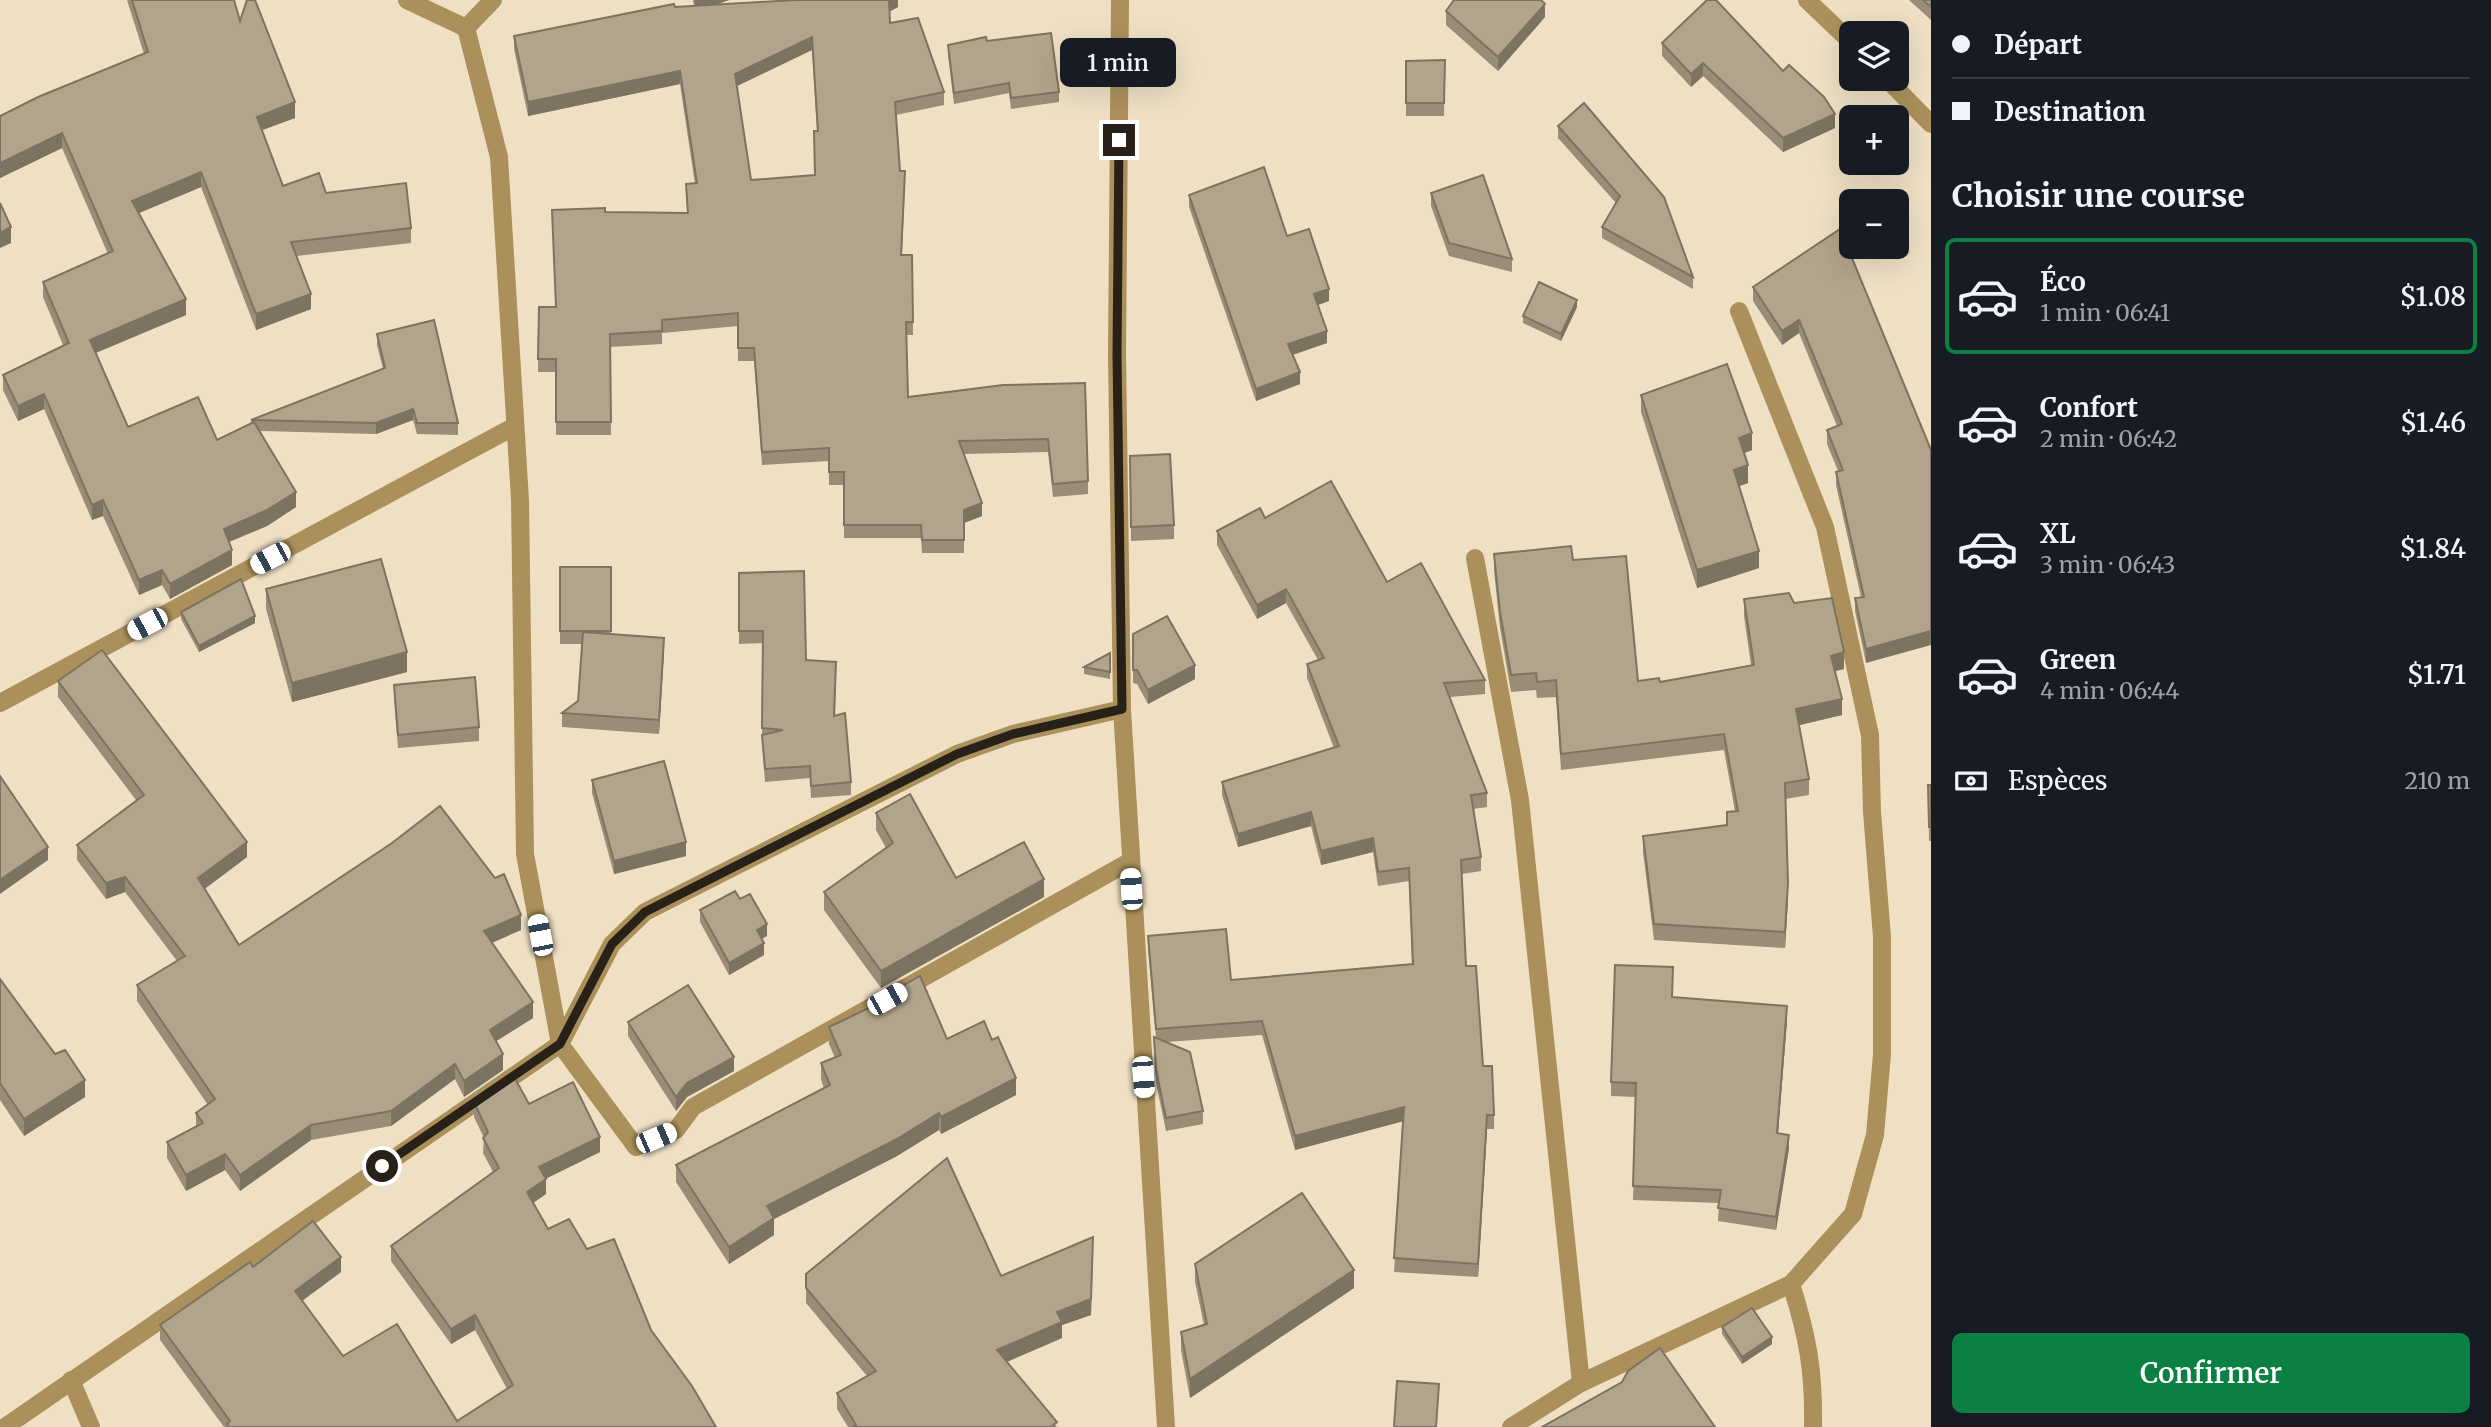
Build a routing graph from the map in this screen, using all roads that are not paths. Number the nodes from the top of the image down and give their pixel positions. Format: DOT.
graph roads {
  1 [pos="407,0"];
  2 [pos="493,0"];
  3 [pos="1120,0"];
  4 [pos="1807,0"];
  5 [pos="466,28"];
  6 [pos="1839,31"];
  7 [pos="1899,91"];
  8 [pos="1931,124"];
  9 [pos="1739,311"];
  10 [pos="515,426"];
  11 [pos="1475,558"];
  12 [pos="0,703"];
  13 [pos="1122,709"];
  14 [pos="1129,862"];
  15 [pos="560,1044"];
  16 [pos="1791,1284"];
  17 [pos="71,1380"];
  18 [pos="1581,1383"];
  19 [pos="5,1427"];
  20 [pos="91,1427"];
  21 [pos="1166,1427"];
  22 [pos="1511,1427"];
  23 [pos="1814,1427"];
  1 -- 5 [label="street"];
  2 -- 5 [label="street"];
  3 -- 13 [label="street"];
  4 -- 6 [label="street"];
  5 -- 10 [label="street"];
  7 -- 8 [label="street"];
  9 -- 16 [label="street"];
  10 -- 12 [label="street"];
  10 -- 15 [label="street"];
  11 -- 18 [label="street"];
  13 -- 14 [label="street"];
  13 -- 15 [label="street"];
  14 -- 15 [label="street"];
  14 -- 21 [label="street"];
  15 -- 17 [label="street"];
  16 -- 18 [label="street"];
  16 -- 23 [label="street"];
  17 -- 19 [label="street"];
  17 -- 20 [label="street"];
  18 -- 22 [label="street"];
}
